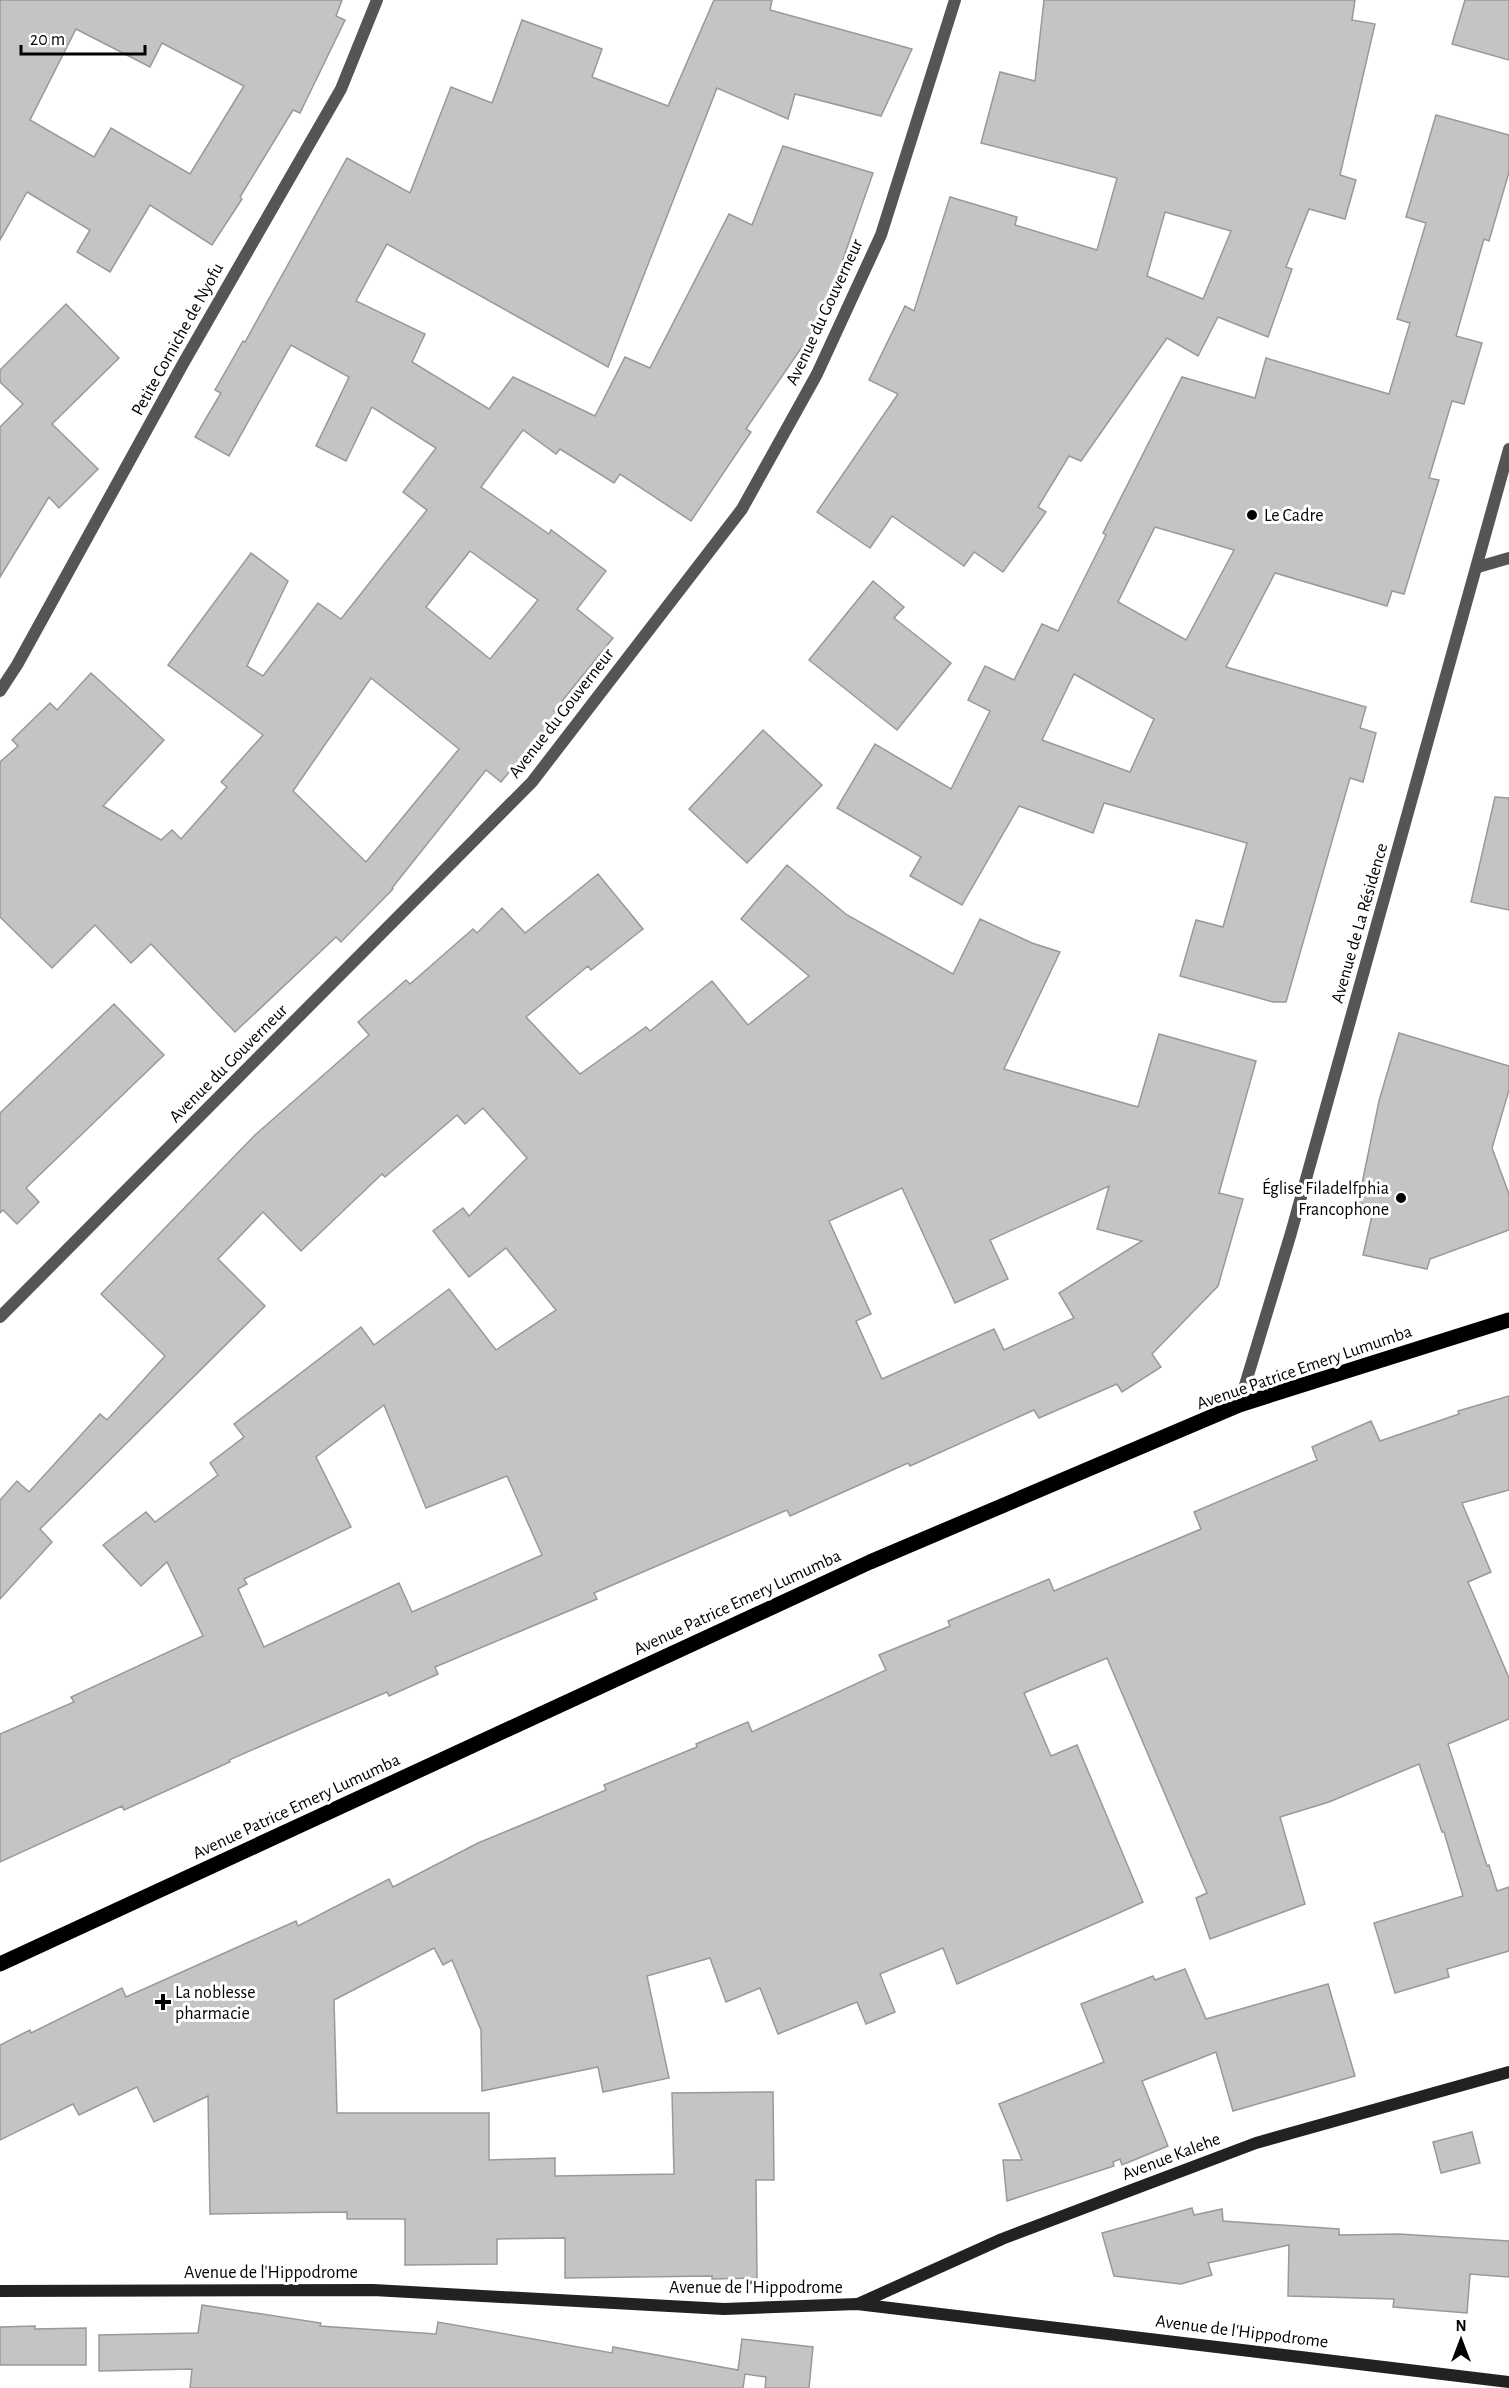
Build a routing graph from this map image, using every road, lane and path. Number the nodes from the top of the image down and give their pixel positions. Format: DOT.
graph roads {
  1 [pos="377,0"];
  2 [pos="955,0"];
  3 [pos="1509,449"];
  4 [pos="1509,558"];
  5 [pos="1478,567"];
  6 [pos="0,691"];
  7 [pos="0,1317"];
  8 [pos="1509,1320"];
  9 [pos="1239,1406"];
  10 [pos="0,1964"];
  11 [pos="1509,2072"];
  12 [pos="0,2291"];
  13 [pos="857,2304"];
  14 [pos="1509,2382"];
  1 -- 6 [label="street, Petite Corniche de Nyofu"];
  2 -- 7 [label="street, Avenue du Gouverneur"];
  3 -- 5 [label="street, Avenue de La Résidence"];
  4 -- 5 [label="street"];
  5 -- 9 [label="street, Avenue de La Résidence"];
  8 -- 9 [label="main road, Avenue Patrice Emery Lumumba"];
  9 -- 10 [label="main road, Avenue Patrice Emery Lumumba"];
  11 -- 13 [label="street, Avenue Kalehe"];
  12 -- 13 [label="street, Avenue de l'Hippodrome"];
  13 -- 14 [label="street, Avenue de l'Hippodrome"];
}
